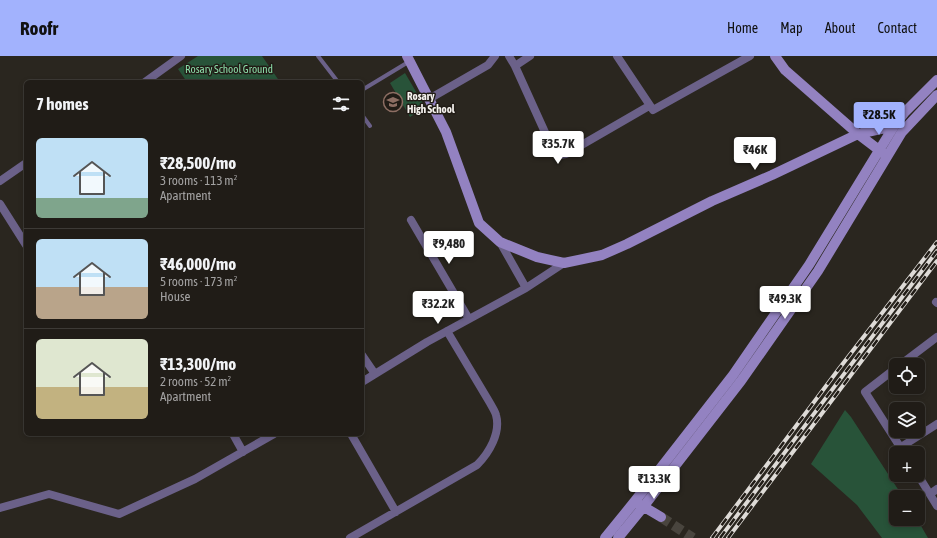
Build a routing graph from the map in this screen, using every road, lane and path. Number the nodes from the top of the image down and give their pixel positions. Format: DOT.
graph roads {
  1 [pos="181,56"];
  2 [pos="318,56"];
  3 [pos="495,56"];
  4 [pos="509,56"];
  5 [pos="530,56"];
  6 [pos="617,56"];
  7 [pos="750,56"];
  8 [pos="775,56"];
  9 [pos="409,58"];
  10 [pos="515,66"];
  11 [pos="148,80"];
  12 [pos="336,80"];
  13 [pos="937,80"];
  14 [pos="364,89"];
  15 [pos="937,95"];
  16 [pos="429,99"];
  17 [pos="649,106"];
  18 [pos="364,118"];
  19 [pos="370,126"];
  20 [pos="894,126"];
  21 [pos="858,134"];
  22 [pos="883,153"];
  23 [pos="24,164"];
  24 [pos="0,181"];
  25 [pos="0,204"];
  26 [pos="412,220"];
  27 [pos="24,242"];
  28 [pos="500,242"];
  29 [pos="564,263"];
  30 [pos="526,288"];
  31 [pos="469,319"];
  32 [pos="446,331"];
  33 [pos="937,337"];
  34 [pos="364,358"];
  35 [pos="909,358"];
  36 [pos="375,374"];
  37 [pos="889,374"];
  38 [pos="364,381"];
  39 [pos="937,424"];
  40 [pos="234,436"];
  41 [pos="271,436"];
  42 [pos="352,436"];
  43 [pos="900,446"];
  44 [pos="907,446"];
  45 [pos="243,452"];
  46 [pos="922,482"];
  47 [pos="937,489"];
  48 [pos="930,494"];
  49 [pos="640,504"];
  50 [pos="937,506"];
  51 [pos="0,508"];
  52 [pos="396,512"];
  53 [pos="662,517"];
  54 [pos="350,538"];
  55 [pos="605,538"];
  56 [pos="618,538"];
  1 -- 11 [label="street"];
  2 -- 12 [label="lane"];
  3 -- 16 [label="street"];
  4 -- 10 [label="street"];
  5 -- 10 [label="street"];
  6 -- 17 [label="street"];
  7 -- 17 [label="street"];
  8 -- 21 [label="street"];
  9 -- 14 [label="lane"];
  9 -- 16 [label="street"];
  10 -- 17 [label="street"];
  13 -- 20 [label="street"];
  15 -- 22 [label="street"];
  16 -- 28 [label="street"];
  18 -- 19 [label="lane"];
  20 -- 21 [label="street"];
  20 -- 22 [label="street"];
  21 -- 22 [label="street"];
  21 -- 29 [label="street"];
  22 -- 49 [label="street"];
  23 -- 24 [label="street"];
  25 -- 27 [label="street"];
  26 -- 31 [label="street"];
  28 -- 29 [label="street"];
  28 -- 30 [label="street"];
  29 -- 30 [label="street"];
  30 -- 31 [label="street"];
  31 -- 32 [label="street"];
  32 -- 36 [label="street"];
  32 -- 52 [label="street"];
  33 -- 35 [label="street"];
  34 -- 36 [label="street"];
  36 -- 38 [label="street"];
  37 -- 43 [label="street"];
  39 -- 44 [label="street"];
  40 -- 45 [label="street"];
  41 -- 45 [label="street"];
  42 -- 52 [label="street"];
  45 -- 51 [label="street"];
  46 -- 48 [label="street"];
  47 -- 48 [label="street"];
  48 -- 50 [label="street"];
  49 -- 53 [label="street"];
  49 -- 55 [label="street"];
  49 -- 56 [label="street"];
  52 -- 54 [label="street"];
}
